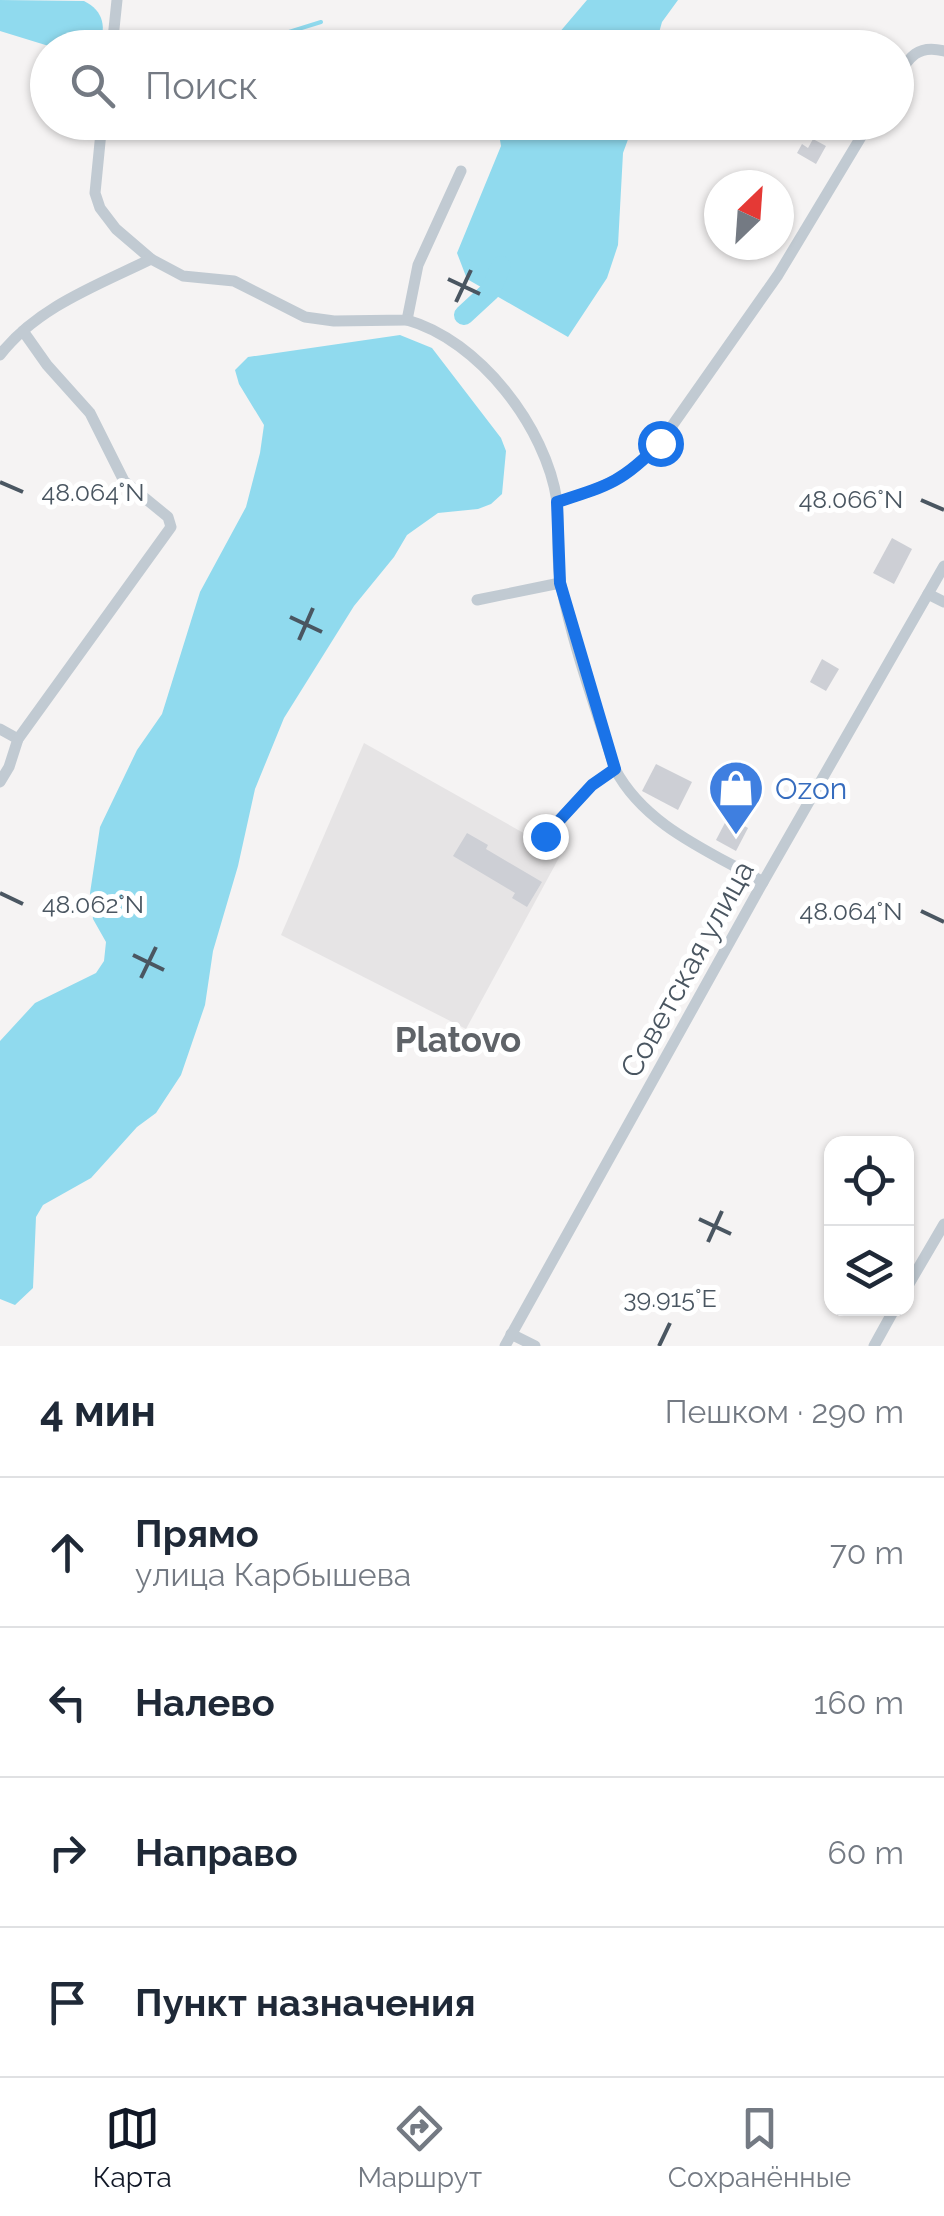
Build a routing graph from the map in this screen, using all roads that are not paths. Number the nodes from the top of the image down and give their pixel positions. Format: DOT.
graph roads {
  1 [pos="118,0"];
  2 [pos="114,30"];
  3 [pos="944,51"];
  4 [pos="914,54"];
  5 [pos="100,140"];
  6 [pos="859,140"];
  7 [pos="460,171"];
  8 [pos="151,259"];
  9 [pos="407,320"];
  10 [pos="23,332"];
  11 [pos="0,356"];
  12 [pos="557,502"];
  13 [pos="944,566"];
  14 [pos="560,583"];
  15 [pos="928,594"];
  16 [pos="476,600"];
  17 [pos="944,602"];
  18 [pos="0,729"];
  19 [pos="18,739"];
  20 [pos="615,769"];
  21 [pos="0,782"];
  22 [pos="545,836"];
  23 [pos="763,882"];
  24 [pos="944,1224"];
  25 [pos="914,1275"];
  26 [pos="891,1316"];
  27 [pos="508,1340"];
  28 [pos="535,1346"];
  29 [pos="874,1346"];
  1 -- 2 [label="street"];
  3 -- 4 [label="street"];
  5 -- 8 [label="street"];
  6 -- 12 [label="street"];
  7 -- 9 [label="street"];
  8 -- 9 [label="street"];
  8 -- 10 [label="street"];
  9 -- 12 [label="street"];
  10 -- 11 [label="street"];
  10 -- 19 [label="street"];
  12 -- 14 [label="street"];
  13 -- 15 [label="street, Советская улица"];
  14 -- 16 [label="street"];
  14 -- 20 [label="street"];
  15 -- 17 [label="street"];
  15 -- 23 [label="street, Советская улица"];
  18 -- 19 [label="street"];
  19 -- 21 [label="street"];
  20 -- 22 [label="street"];
  20 -- 23 [label="street"];
  23 -- 27 [label="street, Советская улица"];
  24 -- 25 [label="street"];
  26 -- 29 [label="street"];
  27 -- 28 [label="street"];
}
